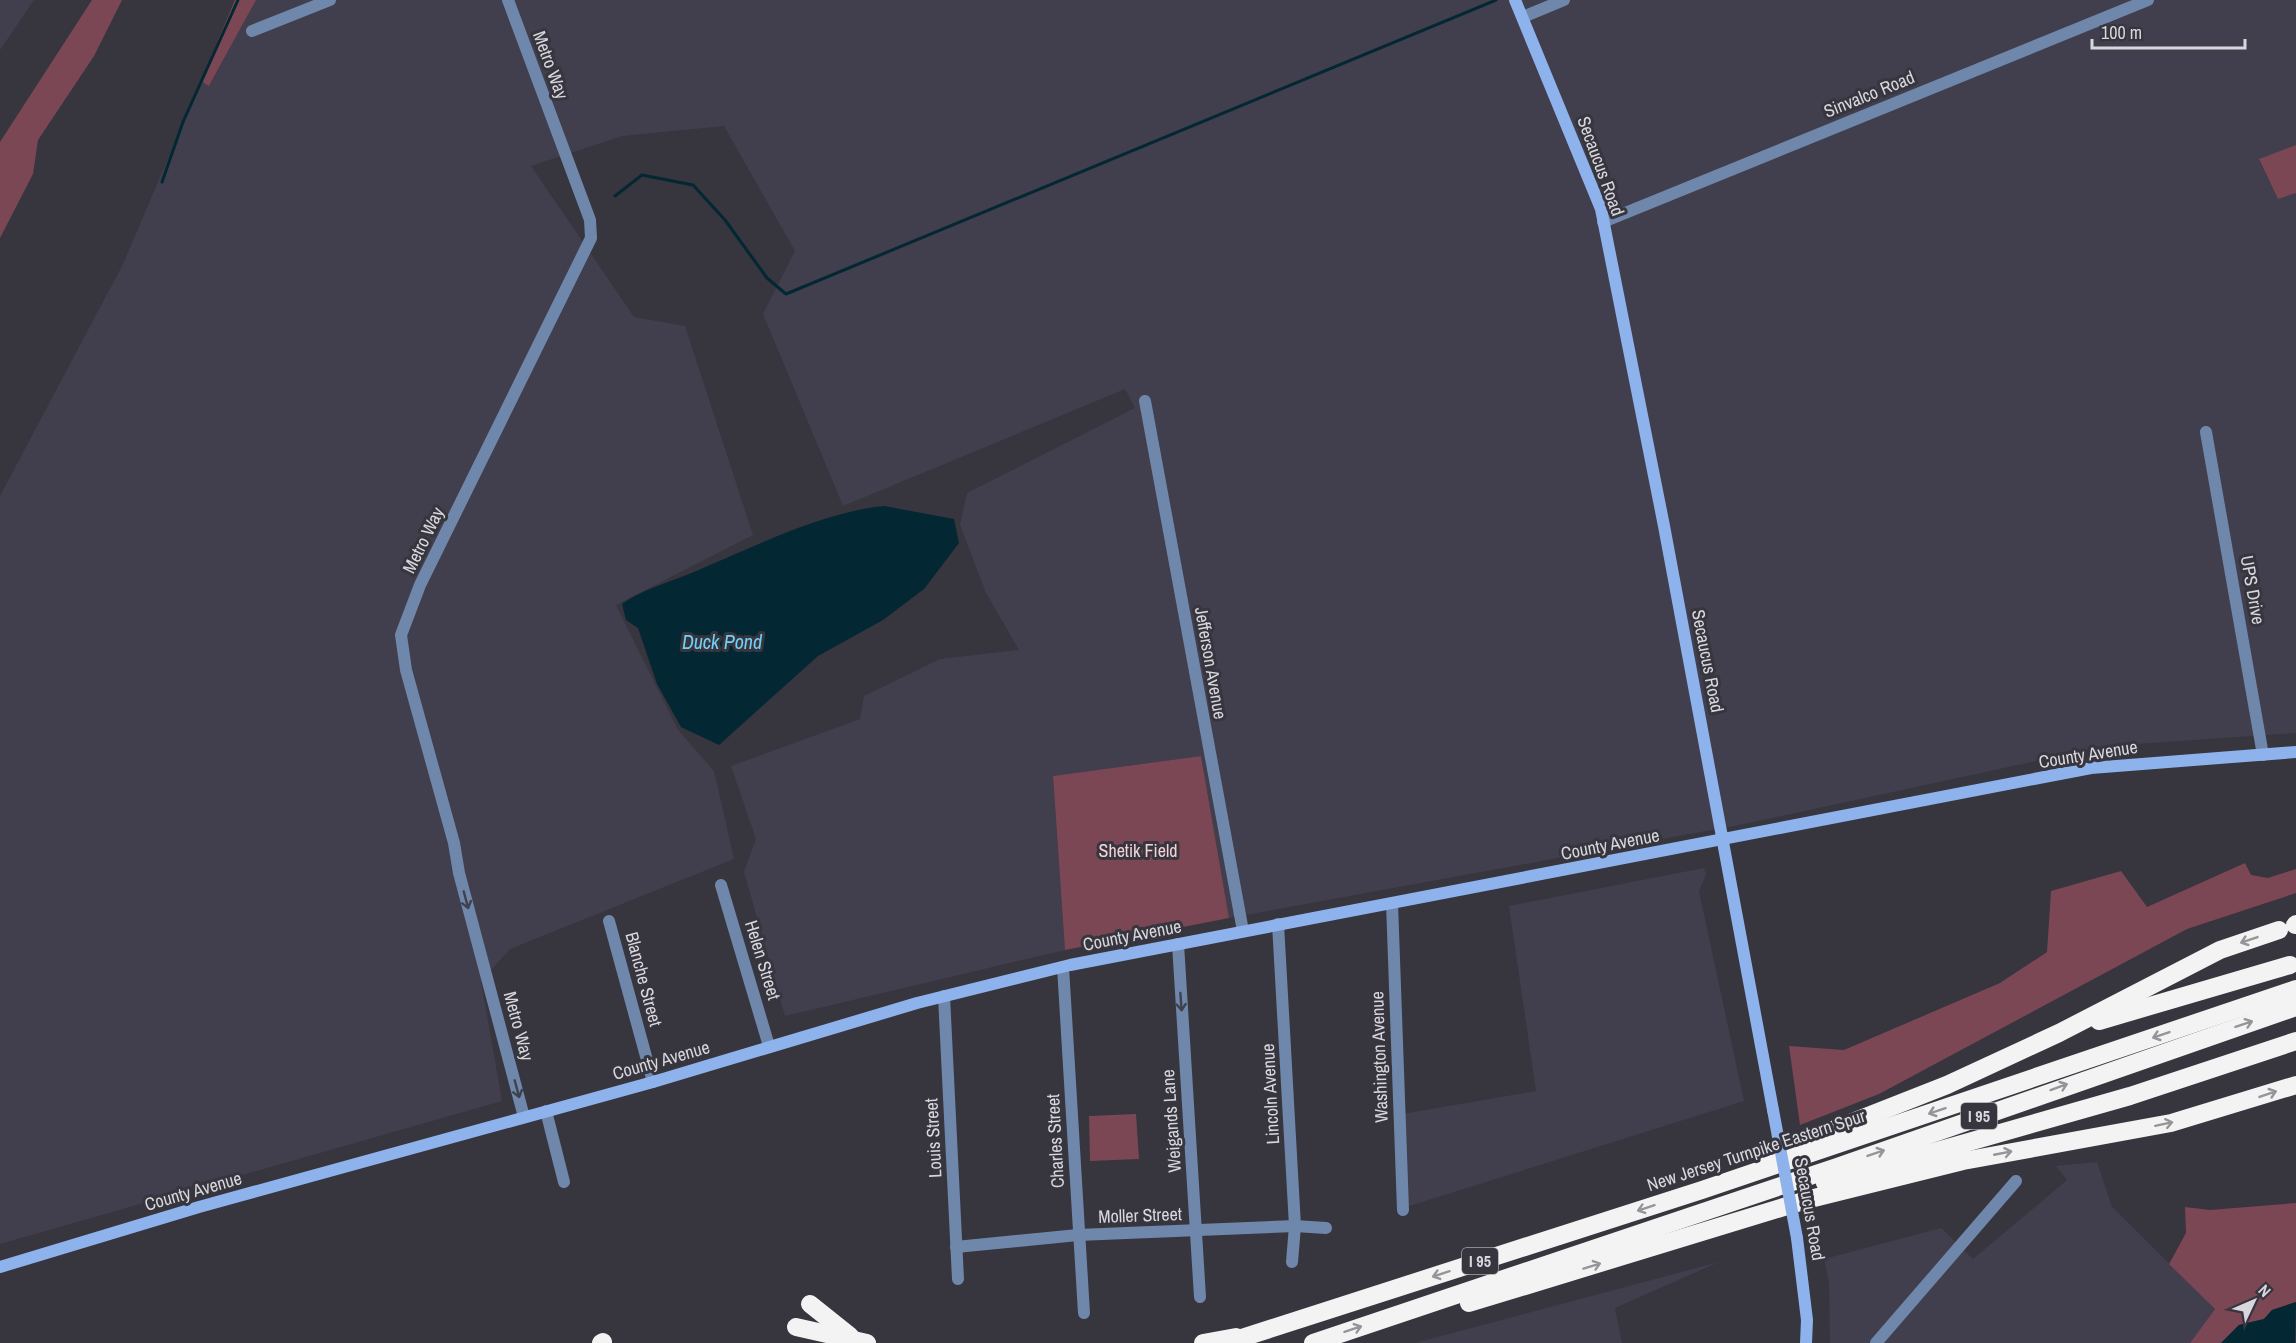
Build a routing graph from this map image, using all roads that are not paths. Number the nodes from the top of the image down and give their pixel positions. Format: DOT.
graph roads {
  1 [pos="330,0"];
  2 [pos="1515,0"];
  3 [pos="1564,0"];
  4 [pos="2148,0"];
  5 [pos="512,1"];
  6 [pos="1523,17"];
  7 [pos="252,31"];
  8 [pos="1603,222"];
  9 [pos="1145,401"];
  10 [pos="2206,432"];
  11 [pos="2296,752"];
  12 [pos="2263,755"];
  13 [pos="1723,840"];
  14 [pos="721,885"];
  15 [pos="1392,903"];
  16 [pos="609,921"];
  17 [pos="1278,924"];
  18 [pos="2290,926"];
  19 [pos="1243,931"];
  20 [pos="1178,944"];
  21 [pos="2290,964"];
  22 [pos="1063,967"];
  23 [pos="2296,989"];
  24 [pos="944,996"];
  25 [pos="2296,1007"];
  26 [pos="2060,1032"];
  27 [pos="2296,1041"];
  28 [pos="769,1046"];
  29 [pos="653,1082"];
  30 [pos="2296,1085"];
  31 [pos="546,1111"];
  32 [pos="524,1117"];
  33 [pos="2016,1181"];
  34 [pos="564,1182"];
  35 [pos="1702,1190"];
  36 [pos="1403,1210"];
  37 [pos="1295,1226"];
  38 [pos="1661,1226"];
  39 [pos="1326,1228"];
  40 [pos="1196,1231"];
  41 [pos="1078,1235"];
  42 [pos="956,1246"];
  43 [pos="29,1258"];
  44 [pos="1292,1262"];
  45 [pos="0,1267"];
  46 [pos="0,1272"];
  47 [pos="958,1279"];
  48 [pos="1200,1297"];
  49 [pos="810,1304"];
  50 [pos="1084,1313"];
  51 [pos="1394,1316"];
  52 [pos="796,1327"];
  53 [pos="1259,1333"];
  54 [pos="862,1342"];
  55 [pos="1203,1343"];
  56 [pos="1226,1343"];
  57 [pos="1313,1343"];
  58 [pos="1806,1343"];
  59 [pos="1876,1343"];
  1 -- 7 [label="street"];
  2 -- 6 [label="main road, Secaucus Road"];
  3 -- 6 [label="street"];
  4 -- 8 [label="street, Sinvalco Road"];
  5 -- 32 [label="street, Metro Way, one-way"];
  6 -- 8 [label="main road, Secaucus Road"];
  8 -- 13 [label="main road, Secaucus Road"];
  9 -- 19 [label="street, Jefferson Avenue"];
  10 -- 12 [label="street, UPS Drive"];
  11 -- 12 [label="main road, County Avenue"];
  12 -- 13 [label="main road, County Avenue"];
  13 -- 15 [label="main road, County Avenue"];
  13 -- 58 [label="main road, Secaucus Road, bridge"];
  14 -- 28 [label="street, Helen Street"];
  15 -- 17 [label="main road, County Avenue"];
  15 -- 36 [label="street, Washington Avenue"];
  16 -- 29 [label="street, Blanche Street"];
  17 -- 19 [label="main road, County Avenue"];
  17 -- 37 [label="street, Lincoln Avenue"];
  18 -- 26 [label="highway, one-way"];
  19 -- 20 [label="main road, County Avenue"];
  20 -- 22 [label="main road, County Avenue"];
  20 -- 40 [label="street, Weigands Lane, one-way"];
  21 -- 26 [label="highway"];
  22 -- 24 [label="main road, County Avenue"];
  22 -- 41 [label="street, Charles Street"];
  23 -- 35 [label="highway, New Jersey Turnpike Eastern Spur / I 95, one-way"];
  24 -- 28 [label="main road, County Avenue"];
  24 -- 42 [label="street, Louis Street"];
  38 -- 25 [label="highway, I 95, one-way"];
  26 -- 35 [label="highway"];
  27 -- 38 [label="highway"];
  28 -- 29 [label="main road, County Avenue"];
  29 -- 31 [label="main road, County Avenue"];
  51 -- 30 [label="highway, one-way"];
  31 -- 32 [label="main road, County Avenue"];
  31 -- 34 [label="street"];
  32 -- 43 [label="main road, County Avenue"];
  33 -- 59 [label="street"];
  35 -- 53 [label="highway, New Jersey Turnpike Eastern Spur / I 95, one-way"];
  37 -- 39 [label="street, Moller Street"];
  37 -- 40 [label="street, Moller Street"];
  37 -- 44 [label="street, Lincoln Avenue"];
  38 -- 51 [label="highway, I 95"];
  40 -- 41 [label="street, Moller Street"];
  40 -- 48 [label="street, Weigands Lane"];
  41 -- 42 [label="street, Moller Street"];
  41 -- 50 [label="street, Charles Street"];
  42 -- 47 [label="street, Louis Street"];
  43 -- 45 [label="main road, County Avenue"];
  43 -- 46 [label="main road"];
  49 -- 54 [label="highway"];
  57 -- 51 [label="highway, I 95, one-way"];
  52 -- 54 [label="highway"];
  53 -- 55 [label="highway"];
  53 -- 56 [label="highway, New Jersey Turnpike Eastern Spur / I 95"];
}
